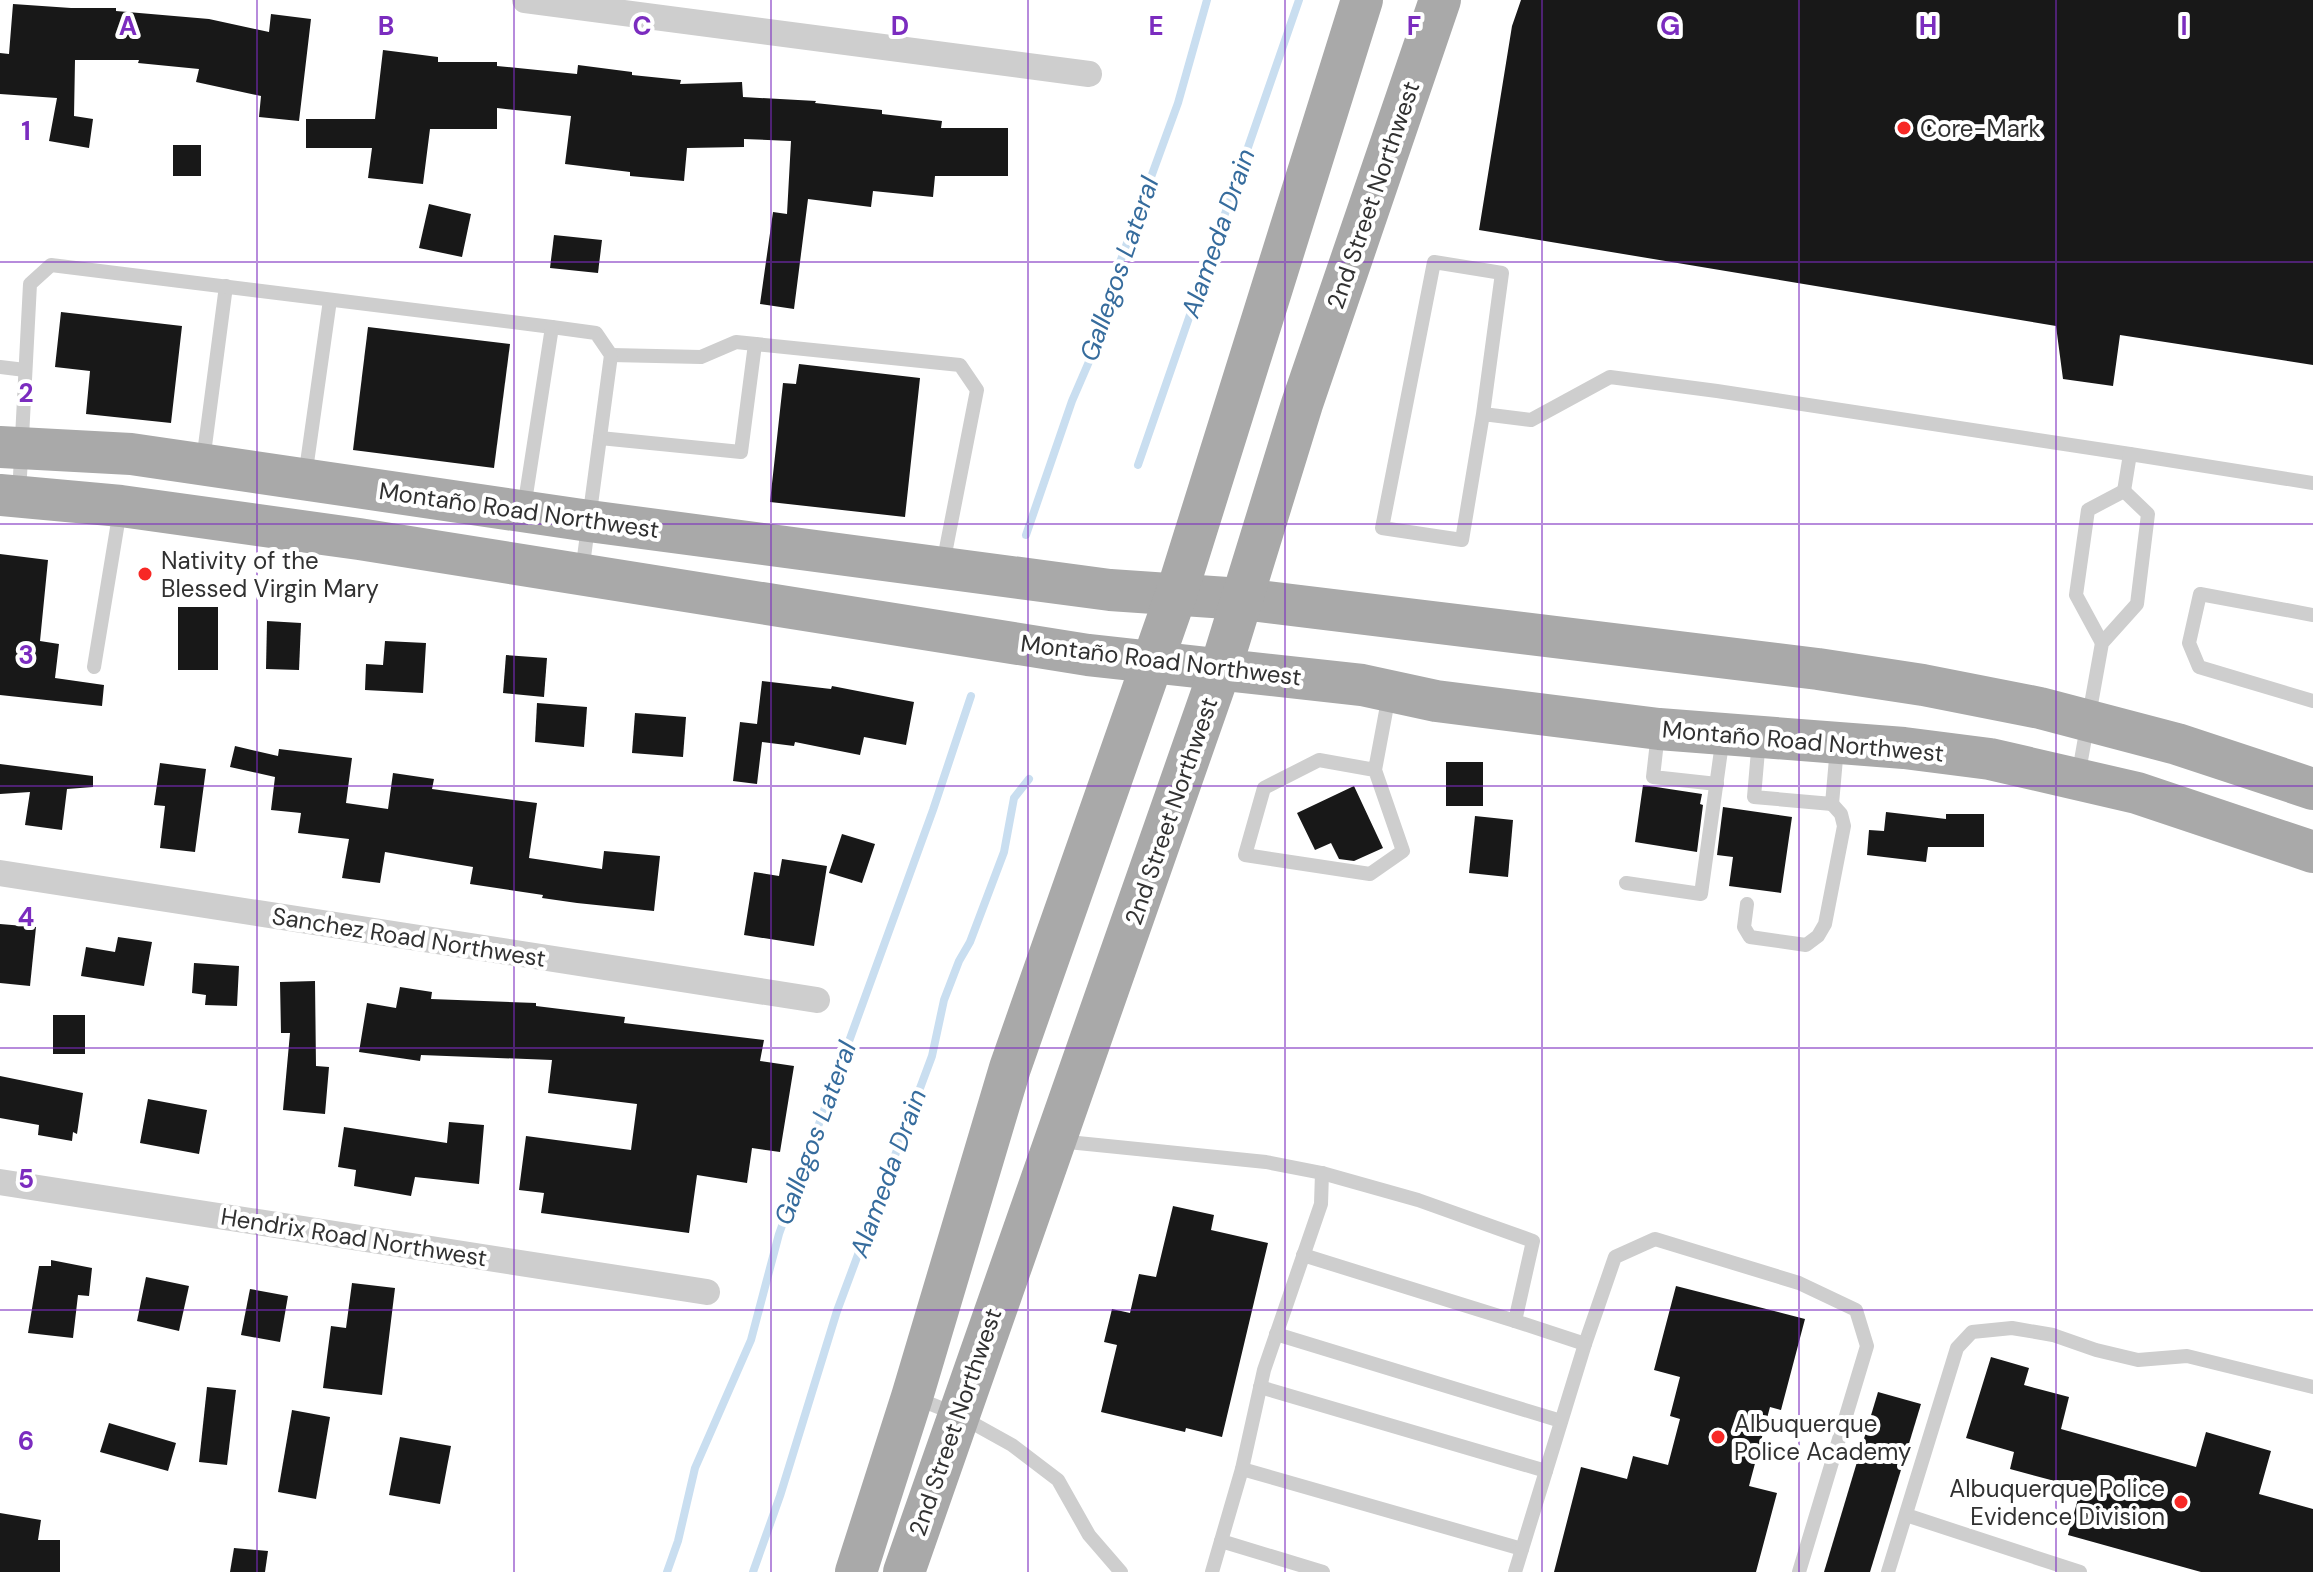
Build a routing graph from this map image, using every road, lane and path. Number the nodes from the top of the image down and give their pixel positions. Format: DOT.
graph roads {
  1 [pos="525,0"];
  2 [pos="1362,0"];
  3 [pos="1440,0"];
  4 [pos="1089,74"];
  5 [pos="226,286"];
  6 [pos="330,300"];
  7 [pos="552,327"];
  8 [pos="755,344"];
  9 [pos="611,355"];
  10 [pos="0,367"];
  11 [pos="25,370"];
  12 [pos="1483,414"];
  13 [pos="600,438"];
  14 [pos="10,447"];
  15 [pos="2130,454"];
  16 [pos="202,465"];
  17 [pos="304,479"];
  18 [pos="2313,483"];
  19 [pos="2124,491"];
  20 [pos="9,496"];
  21 [pos="121,506"];
  22 [pos="524,511"];
  23 [pos="589,521"];
  24 [pos="942,568"];
  25 [pos="581,574"];
  26 [pos="1176,595"];
  27 [pos="1242,599"];
  28 [pos="2313,615"];
  29 [pos="2102,643"];
  30 [pos="1153,661"];
  31 [pos="94,667"];
  32 [pos="1221,667"];
  33 [pos="1390,691"];
  34 [pos="2313,701"];
  35 [pos="2089,720"];
  36 [pos="1659,729"];
  37 [pos="1741,737"];
  38 [pos="1837,743"];
  39 [pos="1375,770"];
  40 [pos="2078,777"];
  41 [pos="1717,784"];
  42 [pos="2313,789"];
  43 [pos="1832,804"];
  44 [pos="2313,852"];
  45 [pos="0,873"];
  46 [pos="1626,883"];
  47 [pos="1747,904"];
  48 [pos="817,1000"];
  49 [pos="1054,1140"];
  50 [pos="1322,1173"];
  51 [pos="0,1182"];
  52 [pos="1303,1255"];
  53 [pos="707,1292"];
  54 [pos="1515,1321"];
  55 [pos="1276,1334"];
  56 [pos="1585,1344"];
  57 [pos="1260,1387"];
  58 [pos="2313,1387"];
  59 [pos="912,1397"];
  60 [pos="958,1415"];
  61 [pos="1561,1421"];
  62 [pos="1242,1469"];
  63 [pos="1546,1471"];
  64 [pos="1906,1515"];
  65 [pos="1221,1541"];
  66 [pos="1522,1549"];
  67 [pos="856,1572"];
  68 [pos="904,1572"];
  69 [pos="1121,1572"];
  70 [pos="1212,1572"];
  71 [pos="1323,1572"];
  72 [pos="1515,1572"];
  73 [pos="1799,1572"];
  74 [pos="1888,1572"];
  75 [pos="2080,1572"];
  1 -- 4 [label="street"];
  2 -- 26 [label="main road, 2nd Street Northwest"];
  3 -- 27 [label="main road, 2nd Street Northwest"];
  5 -- 6 [label="lane"];
  5 -- 11 [label="lane"];
  5 -- 16 [label="lane"];
  6 -- 7 [label="lane"];
  6 -- 17 [label="lane"];
  7 -- 9 [label="lane"];
  7 -- 22 [label="lane"];
  8 -- 9 [label="lane"];
  8 -- 13 [label="lane"];
  8 -- 24 [label="lane"];
  9 -- 13 [label="lane"];
  10 -- 11 [label="lane"];
  11 -- 14 [label="lane"];
  12 -- 12 [label="lane"];
  12 -- 15 [label="lane"];
  13 -- 23 [label="lane"];
  14 -- 16 [label="main road, Montaño Road Northwest"];
  14 -- 20 [label="lane"];
  15 -- 18 [label="lane"];
  15 -- 19 [label="lane"];
  16 -- 17 [label="main road, Montaño Road Northwest"];
  17 -- 22 [label="main road, Montaño Road Northwest"];
  19 -- 29 [label="lane"];
  19 -- 29 [label="lane"];
  20 -- 21 [label="main road, Montaño Road Northwest"];
  21 -- 25 [label="main road, Montaño Road Northwest"];
  21 -- 31 [label="lane"];
  22 -- 23 [label="main road, Montaño Road Northwest"];
  23 -- 24 [label="main road, Montaño Road Northwest"];
  23 -- 25 [label="lane"];
  24 -- 26 [label="main road, Montaño Road Northwest"];
  25 -- 30 [label="main road, Montaño Road Northwest"];
  26 -- 27 [label="main road, Montaño Road Northwest"];
  26 -- 30 [label="main road, 2nd Street Northwest"];
  27 -- 32 [label="main road, 2nd Street Northwest"];
  27 -- 35 [label="main road, Montaño Road Northwest"];
  28 -- 34 [label="lane"];
  29 -- 35 [label="lane"];
  30 -- 32 [label="main road, Montaño Road Northwest"];
  30 -- 59 [label="main road, 2nd Street Northwest"];
  32 -- 33 [label="main road, Montaño Road Northwest"];
  32 -- 49 [label="main road, 2nd Street Northwest"];
  33 -- 36 [label="main road, Montaño Road Northwest"];
  33 -- 39 [label="lane"];
  35 -- 40 [label="lane"];
  35 -- 42 [label="main road, Montaño Road Northwest"];
  36 -- 37 [label="main road, Montaño Road Northwest"];
  36 -- 41 [label="lane"];
  37 -- 38 [label="main road, Montaño Road Northwest"];
  37 -- 41 [label="lane"];
  37 -- 43 [label="lane"];
  38 -- 40 [label="main road, Montaño Road Northwest"];
  38 -- 43 [label="lane"];
  39 -- 39 [label="lane"];
  40 -- 44 [label="main road, Montaño Road Northwest"];
  41 -- 46 [label="lane"];
  43 -- 47 [label="lane"];
  45 -- 48 [label="street, Sanchez Road Northwest"];
  49 -- 50 [label="lane"];
  49 -- 60 [label="main road, 2nd Street Northwest"];
  50 -- 52 [label="lane"];
  50 -- 54 [label="lane"];
  51 -- 53 [label="street, Hendrix Road Northwest"];
  52 -- 54 [label="lane"];
  52 -- 55 [label="lane"];
  54 -- 56 [label="lane"];
  55 -- 57 [label="lane"];
  55 -- 61 [label="lane"];
  56 -- 61 [label="lane"];
  56 -- 73 [label="lane"];
  57 -- 62 [label="lane"];
  57 -- 63 [label="lane"];
  58 -- 64 [label="lane"];
  59 -- 60 [label="lane"];
  59 -- 67 [label="main road, 2nd Street Northwest"];
  60 -- 68 [label="main road, 2nd Street Northwest"];
  60 -- 69 [label="lane"];
  61 -- 63 [label="lane"];
  62 -- 65 [label="lane"];
  62 -- 66 [label="lane"];
  63 -- 66 [label="lane"];
  64 -- 74 [label="lane"];
  64 -- 75 [label="lane"];
  65 -- 70 [label="lane"];
  65 -- 71 [label="lane"];
  66 -- 72 [label="lane"];
}
